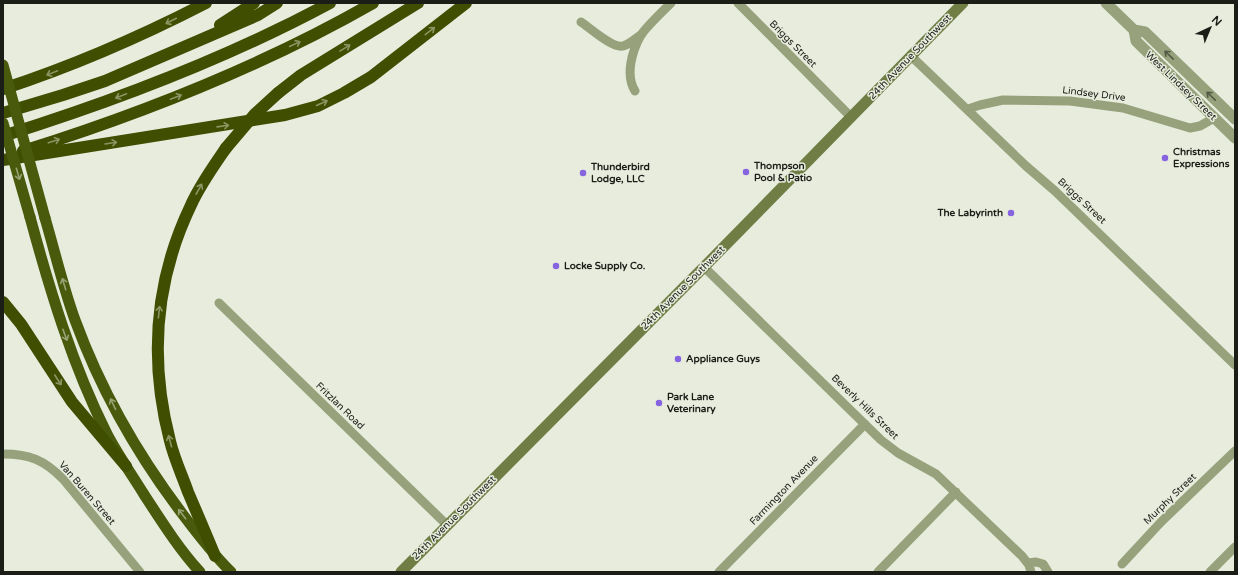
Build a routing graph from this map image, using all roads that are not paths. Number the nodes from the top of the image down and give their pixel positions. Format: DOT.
graph roads {
  1 [pos="206,3"];
  2 [pos="254,3"];
  3 [pos="277,3"];
  4 [pos="330,3"];
  5 [pos="374,3"];
  6 [pos="418,3"];
  7 [pos="466,3"];
  8 [pos="671,3"];
  9 [pos="738,3"];
  10 [pos="963,3"];
  11 [pos="1106,3"];
  12 [pos="581,22"];
  13 [pos="1134,30"];
  14 [pos="642,34"];
  15 [pos="911,56"];
  16 [pos="146,64"];
  17 [pos="3,65"];
  18 [pos="1197,82"];
  19 [pos="3,89"];
  20 [pos="635,91"];
  21 [pos="1188,92"];
  22 [pos="968,110"];
  23 [pos="1226,110"];
  24 [pos="3,113"];
  25 [pos="851,117"];
  26 [pos="1214,118"];
  27 [pos="1235,119"];
  28 [pos="3,123"];
  29 [pos="3,136"];
  30 [pos="1235,138"];
  31 [pos="3,157"];
  32 [pos="3,160"];
  33 [pos="704,267"];
  34 [pos="3,302"];
  35 [pos="219,303"];
  36 [pos="1235,365"];
  37 [pos="865,424"];
  38 [pos="1235,453"];
  39 [pos="3,454"];
  40 [pos="126,466"];
  41 [pos="956,492"];
  42 [pos="447,525"];
  43 [pos="1235,547"];
  44 [pos="215,556"];
  45 [pos="1122,564"];
  46 [pos="1029,568"];
  47 [pos="140,572"];
  48 [pos="200,572"];
  49 [pos="231,572"];
  50 [pos="401,572"];
  51 [pos="719,572"];
  52 [pos="878,572"];
  53 [pos="1048,572"];
  54 [pos="1210,572"];
  1 -- 19 [label="highway, one-way"];
  2 -- 16 [label="highway"];
  3 -- 16 [label="highway"];
  4 -- 29 [label="highway, one-way"];
  31 -- 5 [label="highway, one-way"];
  44 -- 6 [label="highway, one-way, bridge"];
  32 -- 7 [label="highway, one-way"];
  8 -- 14 [label="street"];
  9 -- 25 [label="street, Briggs Street"];
  10 -- 15 [label="main road, 24th Avenue Southwest"];
  11 -- 13 [label="street, West Lindsey Street"];
  12 -- 14 [label="street"];
  18 -- 13 [label="street, West Lindsey Street, one-way"];
  13 -- 21 [label="street, West Lindsey Street"];
  14 -- 20 [label="street"];
  15 -- 22 [label="street, Briggs Street"];
  15 -- 25 [label="main road, 24th Avenue Southwest"];
  16 -- 24 [label="highway"];
  44 -- 17 [label="highway, one-way, bridge"];
  18 -- 21 [label="street"];
  23 -- 18 [label="street, West Lindsey Street, one-way"];
  21 -- 26 [label="street, West Lindsey Street"];
  22 -- 26 [label="street, Lindsey Drive"];
  22 -- 36 [label="street, Briggs Street"];
  23 -- 26 [label="street"];
  23 -- 27 [label="street, West Lindsey Street"];
  25 -- 33 [label="main road, 24th Avenue Southwest"];
  26 -- 30 [label="street, West Lindsey Street"];
  28 -- 40 [label="highway, one-way, bridge"];
  33 -- 37 [label="street, Beverly Hills Street"];
  33 -- 42 [label="main road, 24th Avenue Southwest"];
  34 -- 40 [label="highway, one-way"];
  35 -- 42 [label="street, Fritzlan Road"];
  37 -- 41 [label="street, Beverly Hills Street"];
  37 -- 51 [label="street, Farmington Avenue"];
  38 -- 45 [label="street, Murphy Street"];
  39 -- 47 [label="street, Van Buren Street"];
  40 -- 48 [label="highway"];
  41 -- 46 [label="street, Beverly Hills Street"];
  41 -- 52 [label="street"];
  42 -- 50 [label="main road, 24th Avenue Southwest"];
  43 -- 54 [label="street"];
  44 -- 49 [label="highway"];
  46 -- 53 [label="street"];
}
